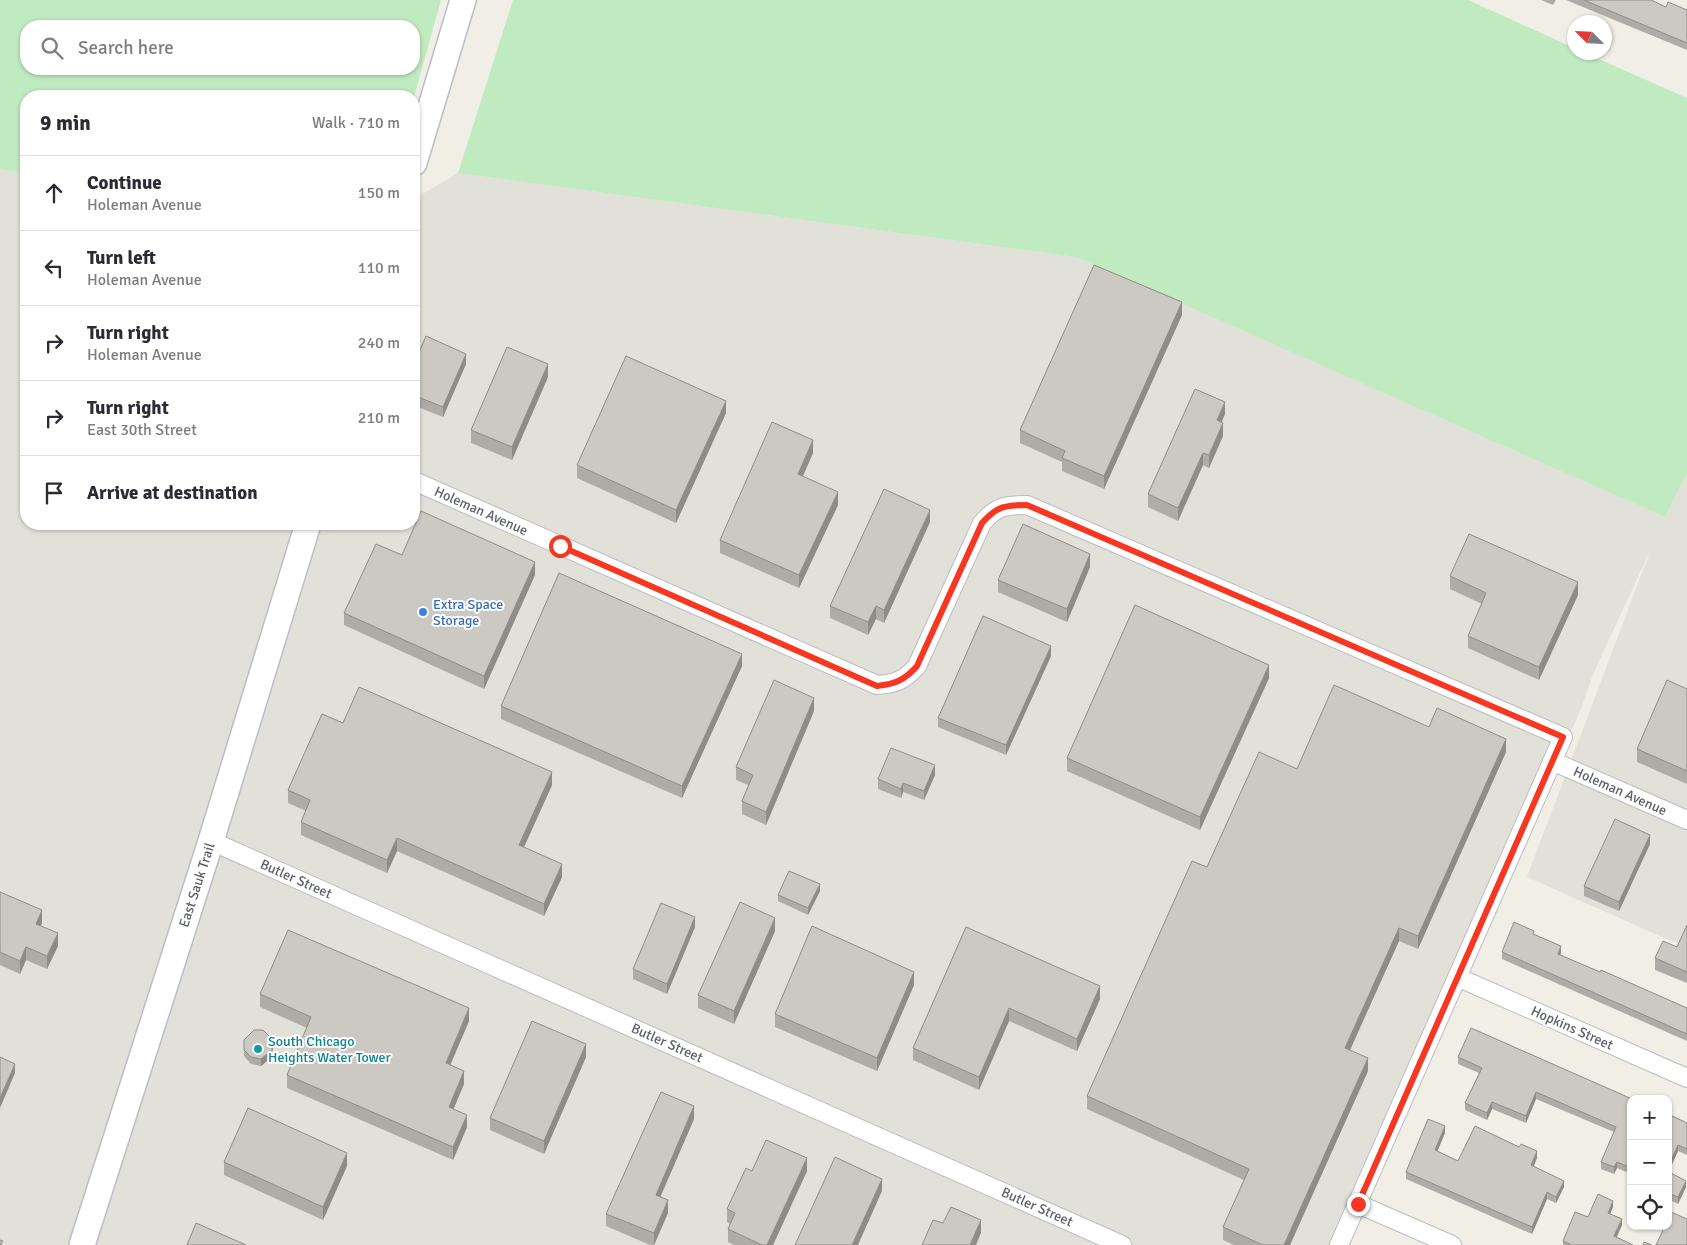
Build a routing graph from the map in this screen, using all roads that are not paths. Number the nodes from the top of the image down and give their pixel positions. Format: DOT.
graph roads {
  1 [pos="463,0"];
  2 [pos="420,143"];
  3 [pos="420,485"];
  4 [pos="306,530"];
  5 [pos="1552,761"];
  6 [pos="1687,820"];
  7 [pos="211,841"];
  8 [pos="1458,977"];
  9 [pos="1687,1078"];
  10 [pos="1358,1204"];
  11 [pos="82,1245"];
  12 [pos="1122,1245"];
  13 [pos="1339,1245"];
  14 [pos="1452,1245"];
  1 -- 2 [label="main road"];
  3 -- 5 [label="street, Holeman Avenue"];
  4 -- 7 [label="main road, East Sauk Trail"];
  5 -- 6 [label="street, Holeman Avenue"];
  5 -- 8 [label="street"];
  7 -- 11 [label="main road, East Sauk Trail"];
  7 -- 12 [label="street, Butler Street"];
  8 -- 9 [label="street, Hopkins Street"];
  8 -- 10 [label="street"];
  10 -- 13 [label="street"];
  10 -- 14 [label="street"];
}
